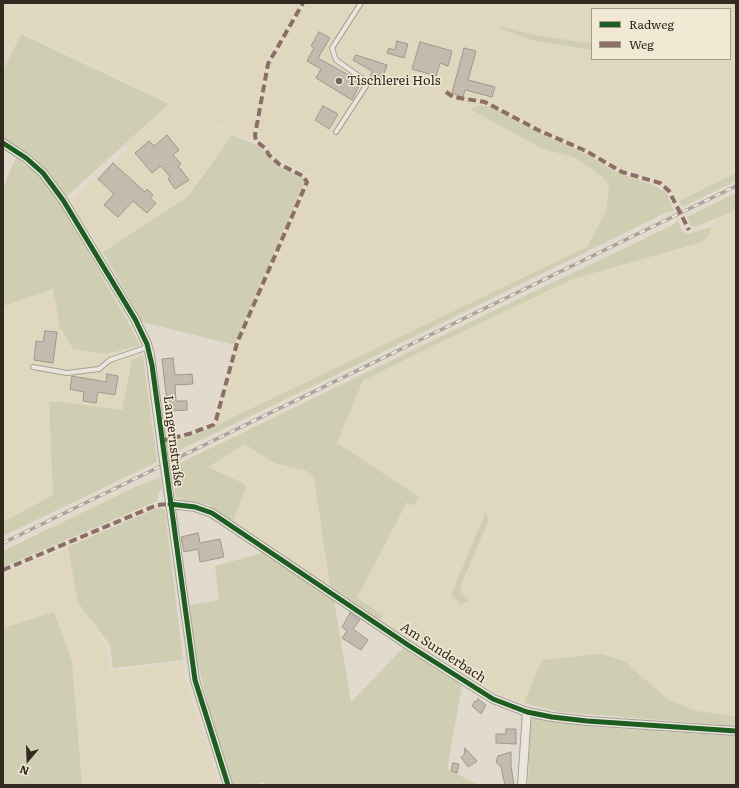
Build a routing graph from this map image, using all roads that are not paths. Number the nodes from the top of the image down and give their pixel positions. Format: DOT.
graph roads {
  1 [pos="361,3"];
  2 [pos="336,132"];
  3 [pos="3,143"];
  4 [pos="148,347"];
  5 [pos="33,367"];
  6 [pos="170,504"];
  7 [pos="526,712"];
  8 [pos="736,731"];
  9 [pos="228,785"];
  10 [pos="522,785"];
  1 -- 2 [label="lane"];
  3 -- 4 [label="street, Langernstraße"];
  4 -- 5 [label="lane"];
  4 -- 6 [label="street, Langernstraße, bridge"];
  6 -- 7 [label="street, Am Sunderbach"];
  6 -- 9 [label="street, Langernstraße"];
  7 -- 8 [label="street, Am Sunderbach"];
  7 -- 10 [label="street"];
}
